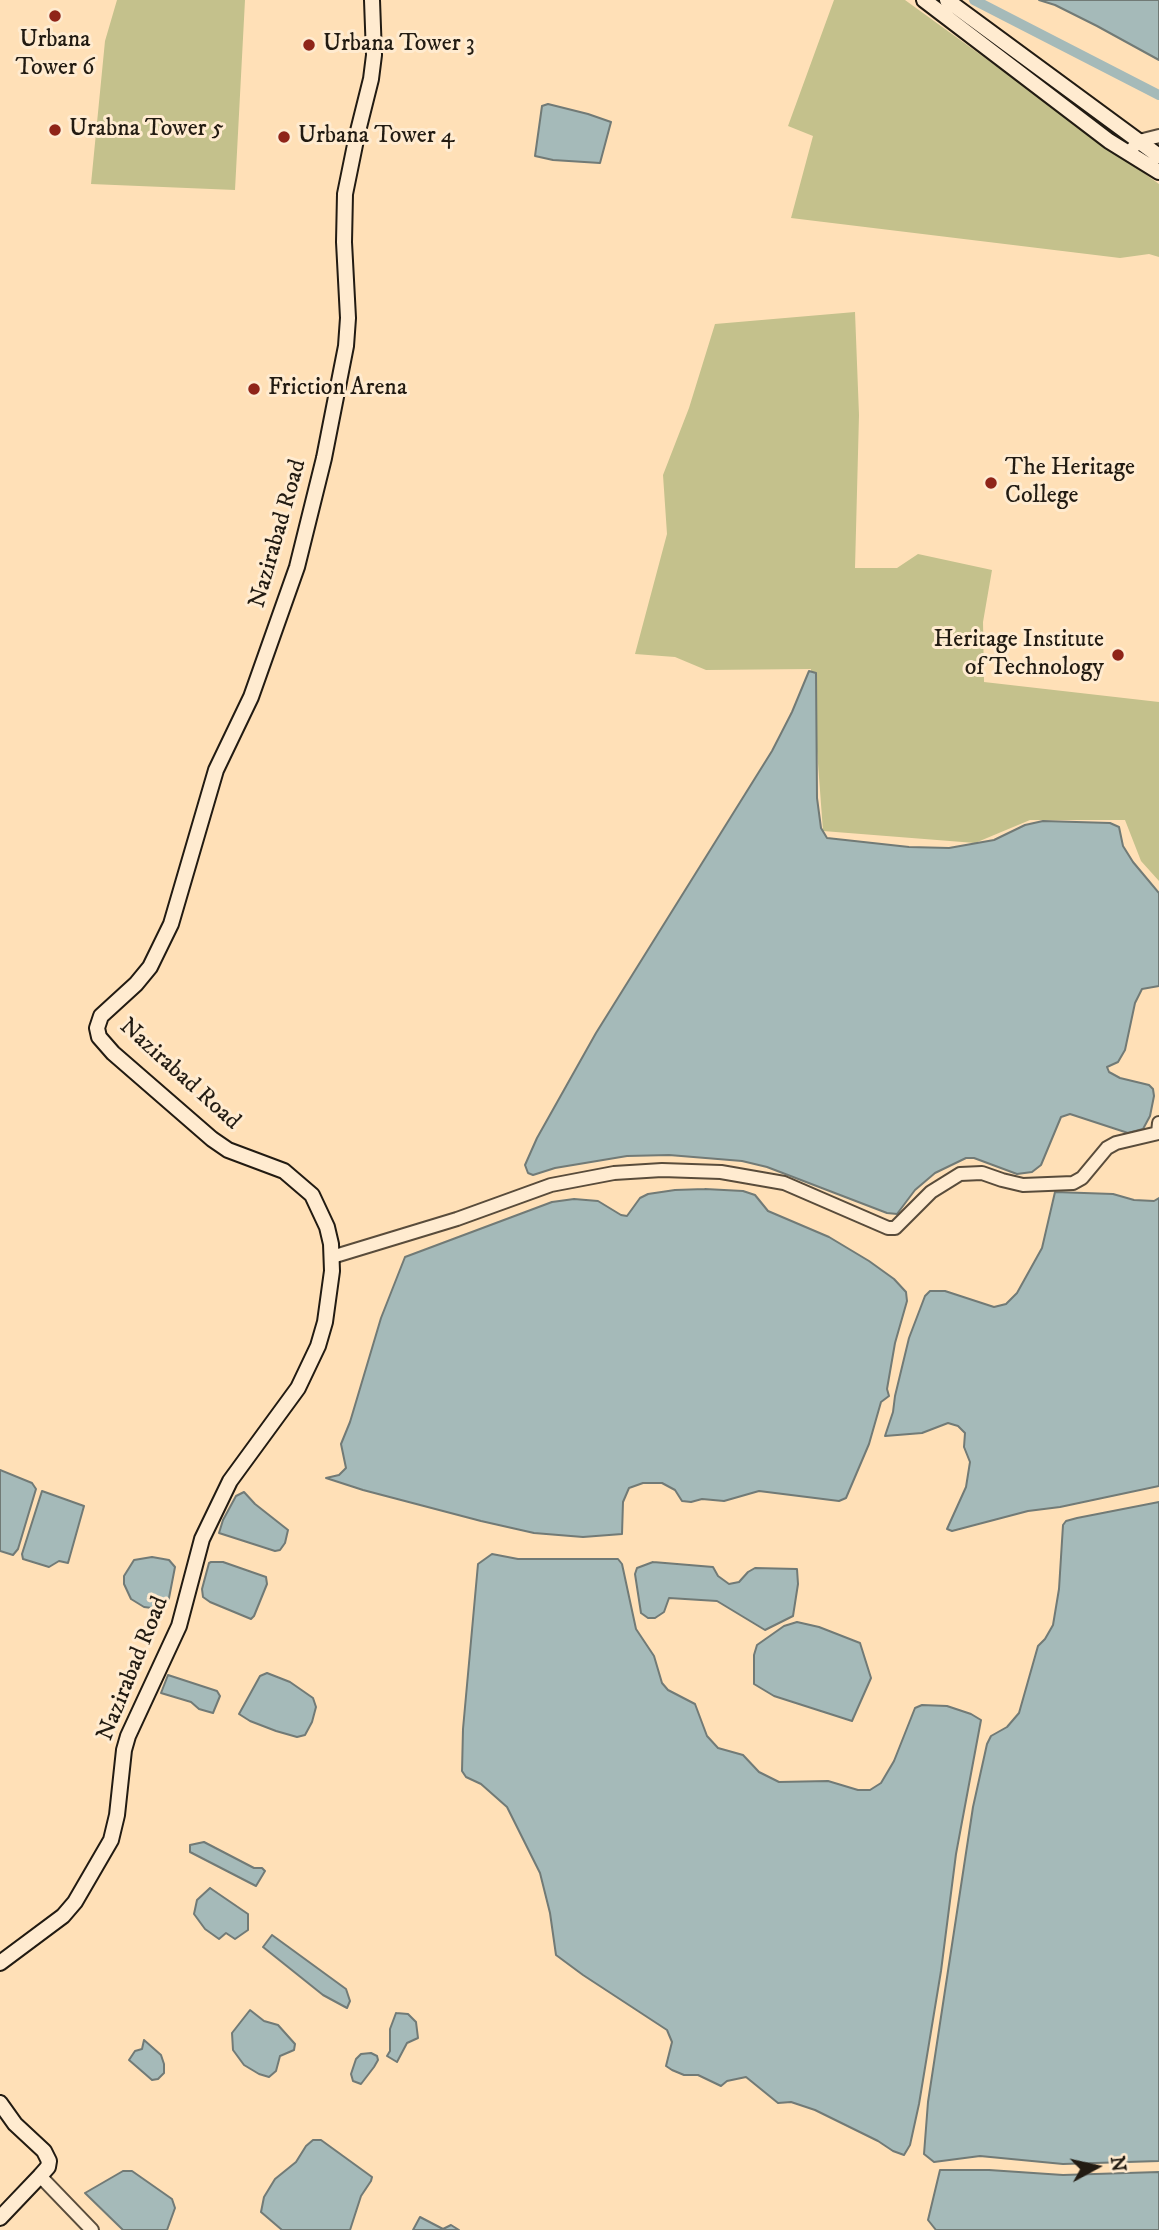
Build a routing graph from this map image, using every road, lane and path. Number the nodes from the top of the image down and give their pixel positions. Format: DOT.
graph roads {
  1 [pos="372,0"];
  2 [pos="924,0"];
  3 [pos="947,0"];
  4 [pos="1159,136"];
  5 [pos="1134,147"];
  6 [pos="1159,156"];
  7 [pos="1159,172"];
  8 [pos="1159,1123"];
  9 [pos="331,1257"];
  10 [pos="0,1963"];
  11 [pos="0,2103"];
  12 [pos="44,2172"];
  13 [pos="0,2218"];
  14 [pos="92,2230"];
  1 -- 9 [label="main road, Nazirabad Road"];
  2 -- 5 [label="main road"];
  3 -- 5 [label="main road"];
  4 -- 5 [label="street"];
  5 -- 6 [label="main road"];
  5 -- 7 [label="main road"];
  8 -- 9 [label="street"];
  9 -- 10 [label="main road, Nazirabad Road"];
  11 -- 12 [label="main road"];
  12 -- 13 [label="main road"];
  12 -- 14 [label="street"];
}
